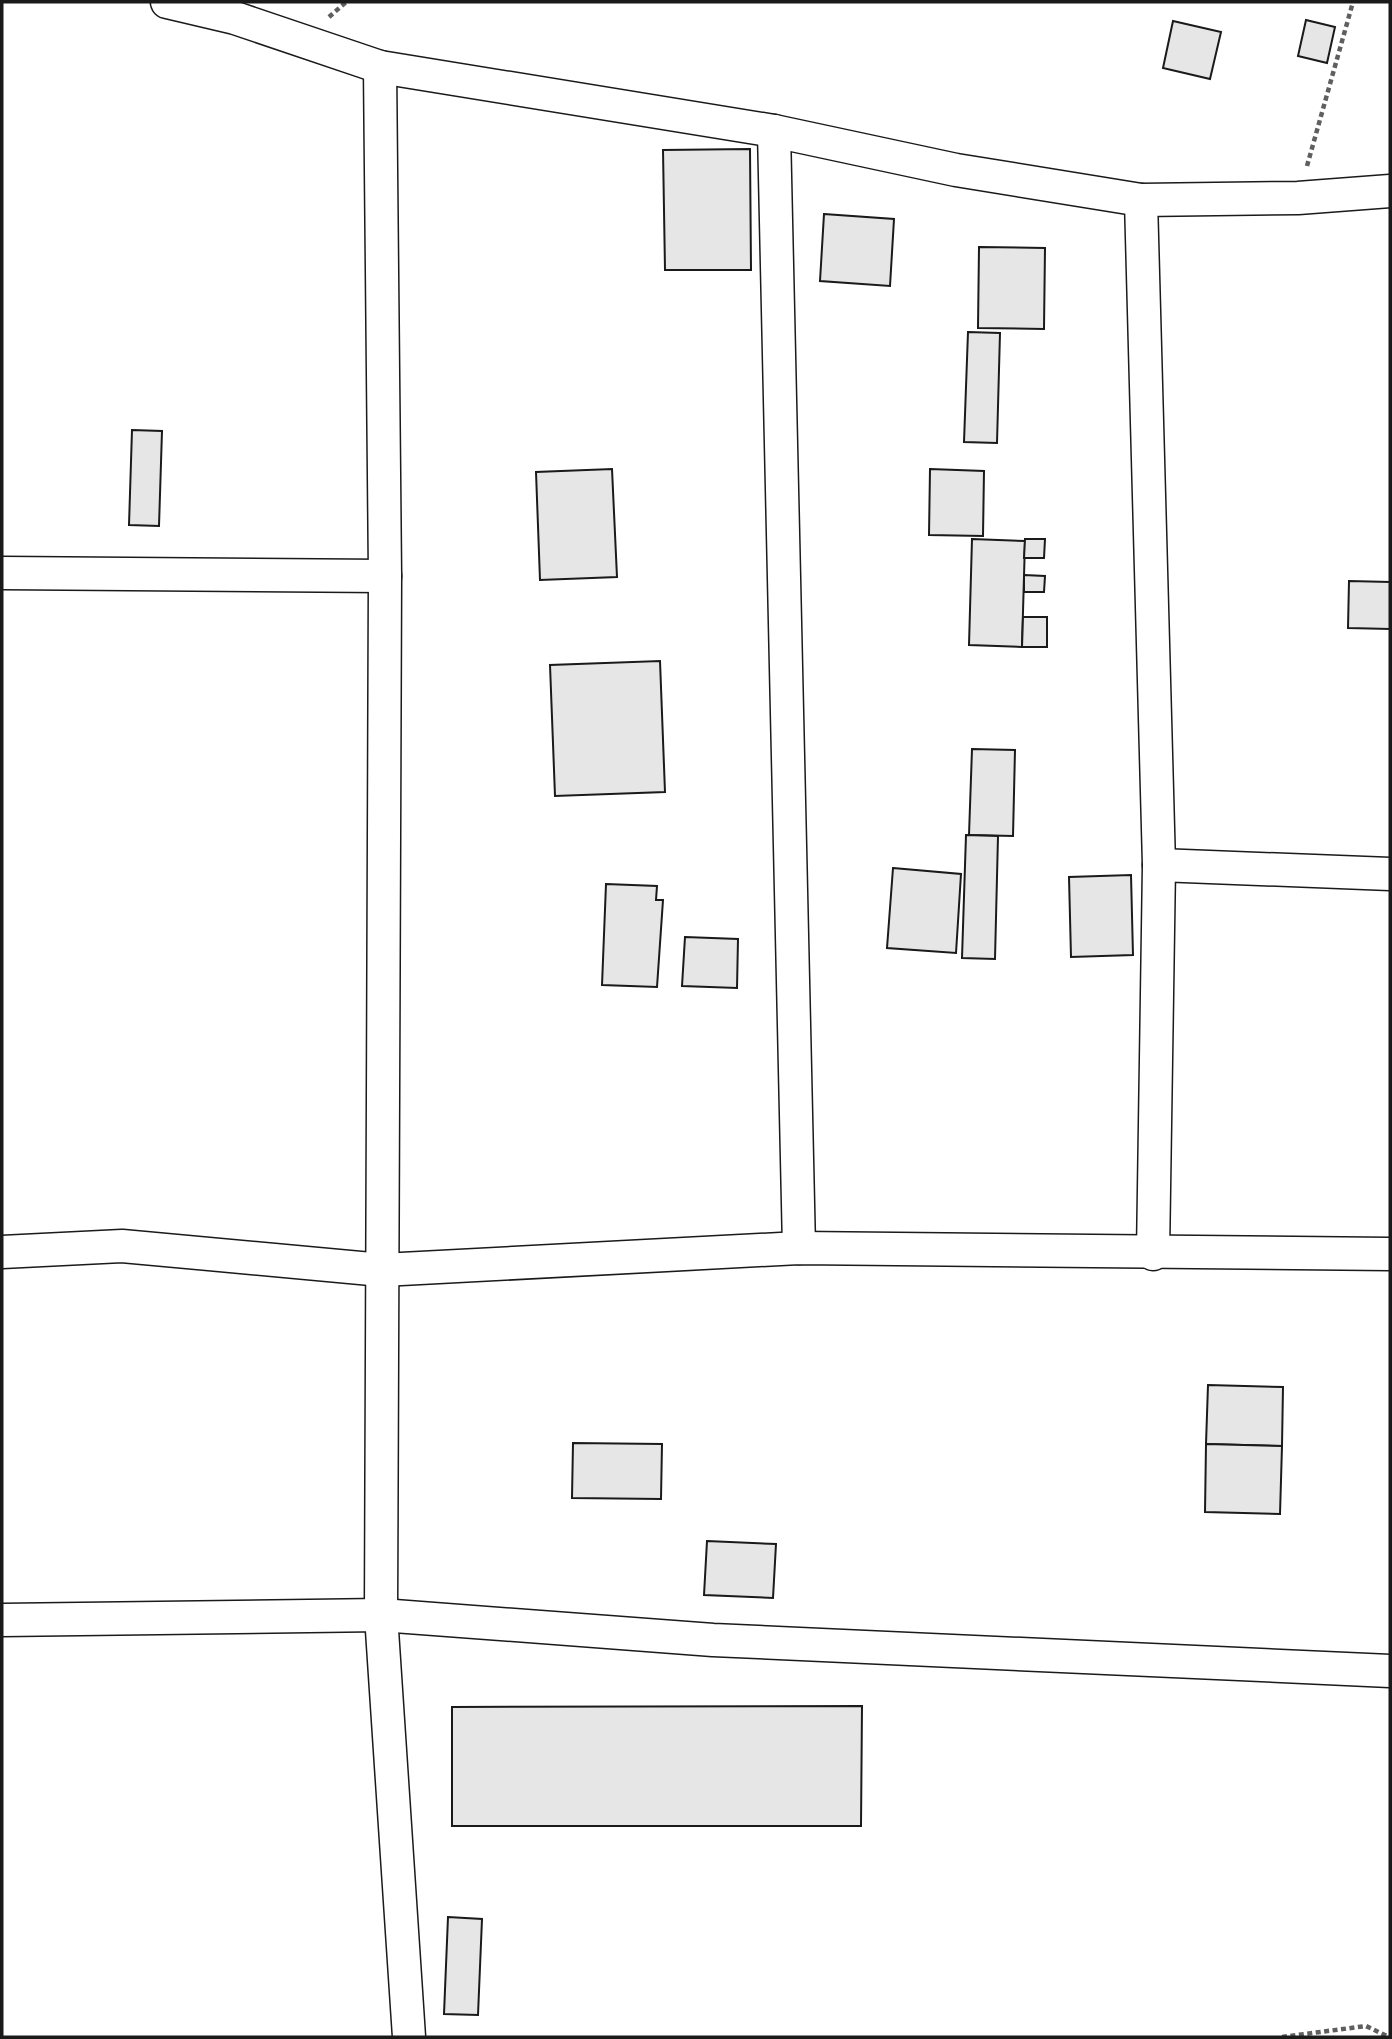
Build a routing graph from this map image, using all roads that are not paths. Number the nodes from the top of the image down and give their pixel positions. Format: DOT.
graph roads {
  1 [pos="167,2"];
  2 [pos="234,10"];
  3 [pos="380,67"];
  4 [pos="774,131"];
  5 [pos="1390,191"];
  6 [pos="1141,200"];
  7 [pos="2,573"];
  8 [pos="385,576"];
  9 [pos="1159,865"];
  10 [pos="1390,874"];
  11 [pos="799,1248"];
  12 [pos="2,1252"];
  13 [pos="1153,1254"];
  14 [pos="1390,1254"];
  15 [pos="382,1270"];
  16 [pos="381,1615"];
  17 [pos="2,1620"];
  18 [pos="1390,1671"];
  19 [pos="410,2037"];
  1 -- 2 [label="street"];
  2 -- 3 [label="street"];
  3 -- 4 [label="street"];
  3 -- 8 [label="street"];
  4 -- 6 [label="street"];
  4 -- 11 [label="street"];
  5 -- 6 [label="street"];
  6 -- 9 [label="street"];
  7 -- 8 [label="street"];
  8 -- 15 [label="street"];
  9 -- 10 [label="street"];
  9 -- 13 [label="street"];
  11 -- 13 [label="street"];
  11 -- 15 [label="street"];
  12 -- 15 [label="street"];
  13 -- 14 [label="street"];
  15 -- 16 [label="street"];
  16 -- 17 [label="street"];
  16 -- 18 [label="street"];
  16 -- 19 [label="street"];
}
